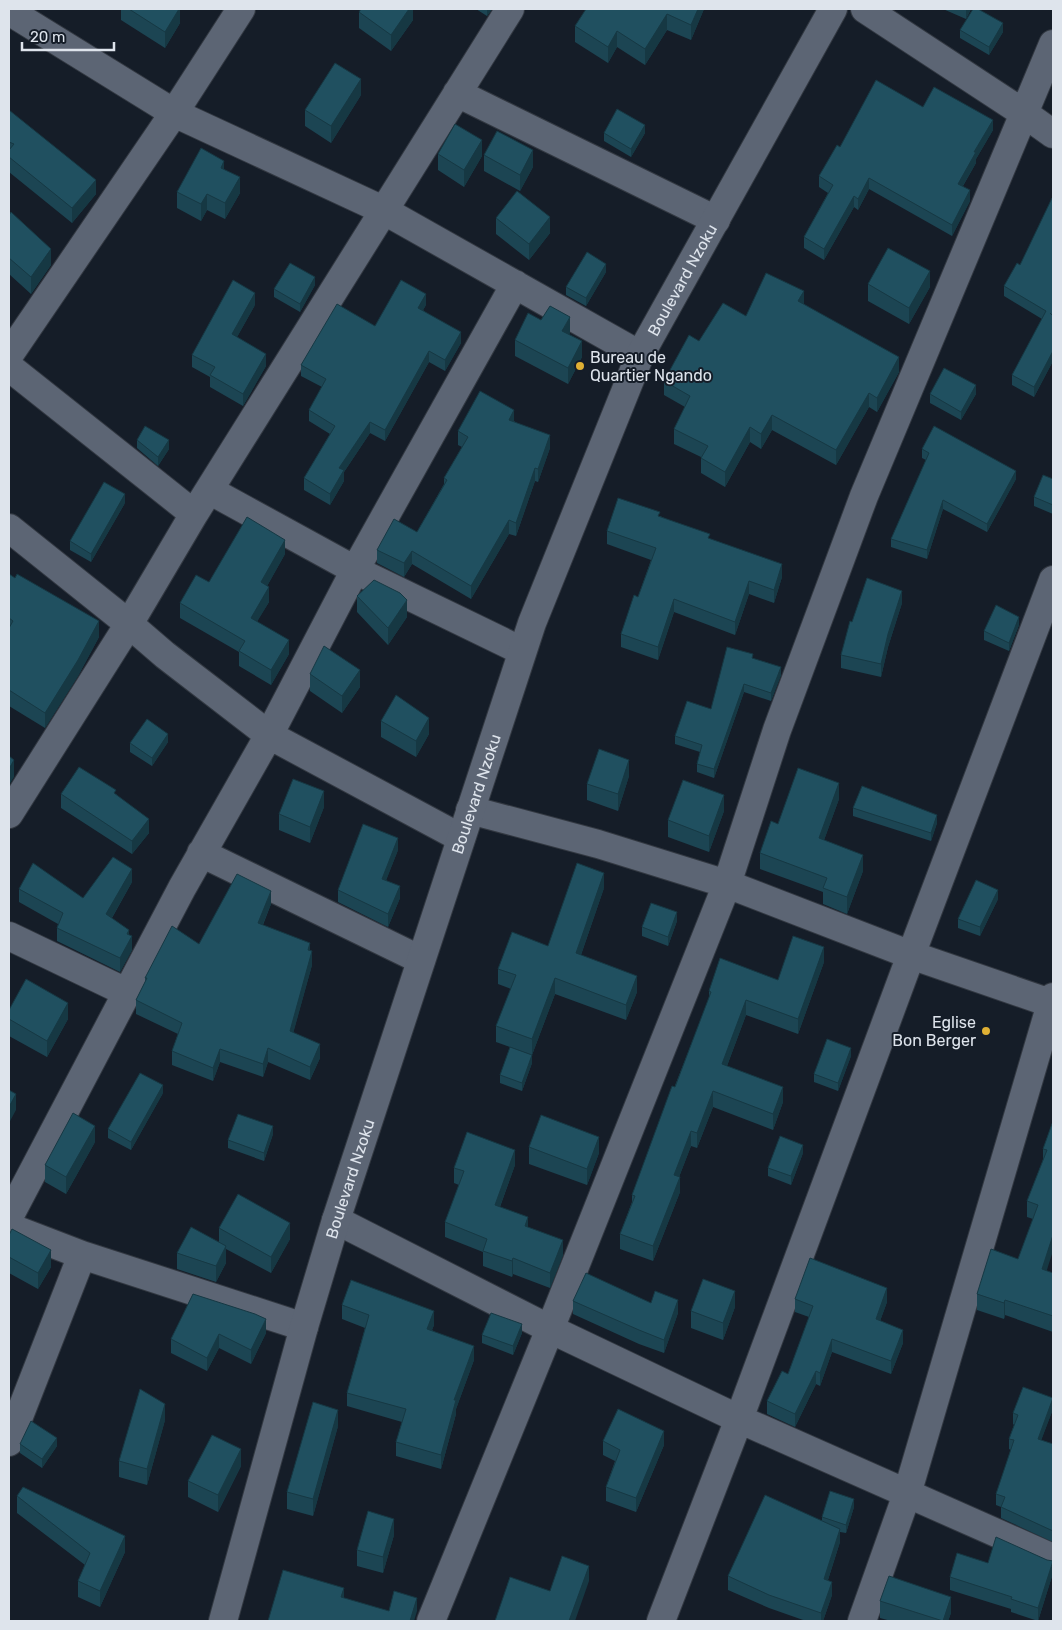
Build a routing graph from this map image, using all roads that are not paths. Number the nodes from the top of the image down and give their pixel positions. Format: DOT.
graph roads {
  1 [pos="241,9"];
  2 [pos="510,9"];
  3 [pos="833,9"];
  4 [pos="865,9"];
  5 [pos="9,11"];
  6 [pos="1053,44"];
  7 [pos="457,93"];
  8 [pos="174,113"];
  9 [pos="1025,114"];
  10 [pos="1053,134"];
  11 [pos="383,210"];
  12 [pos="716,220"];
  13 [pos="515,284"];
  14 [pos="9,355"];
  15 [pos="640,355"];
  16 [pos="9,367"];
  17 [pos="209,490"];
  18 [pos="194,514"];
  19 [pos="9,528"];
  20 [pos="355,570"];
  21 [pos="1053,580"];
  22 [pos="129,624"];
  23 [pos="522,651"];
  24 [pos="269,735"];
  25 [pos="470,810"];
  26 [pos="9,814"];
  27 [pos="461,838"];
  28 [pos="201,853"];
  29 [pos="727,884"];
  30 [pos="9,936"];
  31 [pos="911,954"];
  32 [pos="421,960"];
  33 [pos="126,992"];
  34 [pos="1052,1001"];
  35 [pos="9,1217"];
  36 [pos="336,1220"];
  37 [pos="9,1227"];
  38 [pos="82,1255"];
  39 [pos="304,1327"];
  40 [pos="550,1328"];
  41 [pos="739,1419"];
  42 [pos="9,1442"];
  43 [pos="907,1494"];
  44 [pos="1053,1558"];
  45 [pos="223,1621"];
  46 [pos="431,1621"];
  47 [pos="660,1621"];
  48 [pos="862,1621"];
  1 -- 8 [label="street"];
  2 -- 7 [label="street"];
  3 -- 12 [label="street, Boulevard Nzoku"];
  4 -- 9 [label="street"];
  5 -- 8 [label="street"];
  6 -- 9 [label="street"];
  7 -- 11 [label="street"];
  7 -- 12 [label="street"];
  8 -- 11 [label="street"];
  8 -- 14 [label="street"];
  9 -- 10 [label="street"];
  9 -- 29 [label="street"];
  11 -- 13 [label="street"];
  11 -- 17 [label="street"];
  12 -- 15 [label="street, Boulevard Nzoku"];
  13 -- 15 [label="street"];
  13 -- 20 [label="street"];
  15 -- 23 [label="street, Boulevard Nzoku"];
  16 -- 18 [label="street"];
  17 -- 18 [label="street"];
  17 -- 20 [label="street"];
  18 -- 22 [label="street"];
  19 -- 22 [label="street"];
  20 -- 23 [label="street"];
  20 -- 24 [label="street"];
  21 -- 31 [label="street"];
  22 -- 24 [label="street"];
  22 -- 26 [label="street"];
  23 -- 25 [label="street, Boulevard Nzoku"];
  24 -- 27 [label="street"];
  24 -- 28 [label="street"];
  25 -- 27 [label="street, Boulevard Nzoku"];
  25 -- 29 [label="street"];
  27 -- 32 [label="street, Boulevard Nzoku"];
  28 -- 32 [label="street"];
  28 -- 33 [label="street"];
  29 -- 31 [label="street"];
  29 -- 40 [label="street"];
  30 -- 33 [label="street"];
  31 -- 34 [label="street"];
  31 -- 41 [label="street"];
  32 -- 36 [label="street, Boulevard Nzoku"];
  33 -- 35 [label="street"];
  34 -- 43 [label="street"];
  36 -- 39 [label="street, Boulevard Nzoku"];
  36 -- 40 [label="street"];
  37 -- 38 [label="street"];
  38 -- 39 [label="street"];
  38 -- 42 [label="street"];
  39 -- 45 [label="street, Boulevard Nzoku"];
  40 -- 41 [label="street"];
  40 -- 46 [label="street"];
  41 -- 43 [label="street"];
  41 -- 47 [label="street"];
  43 -- 44 [label="street"];
  43 -- 48 [label="street"];
}
